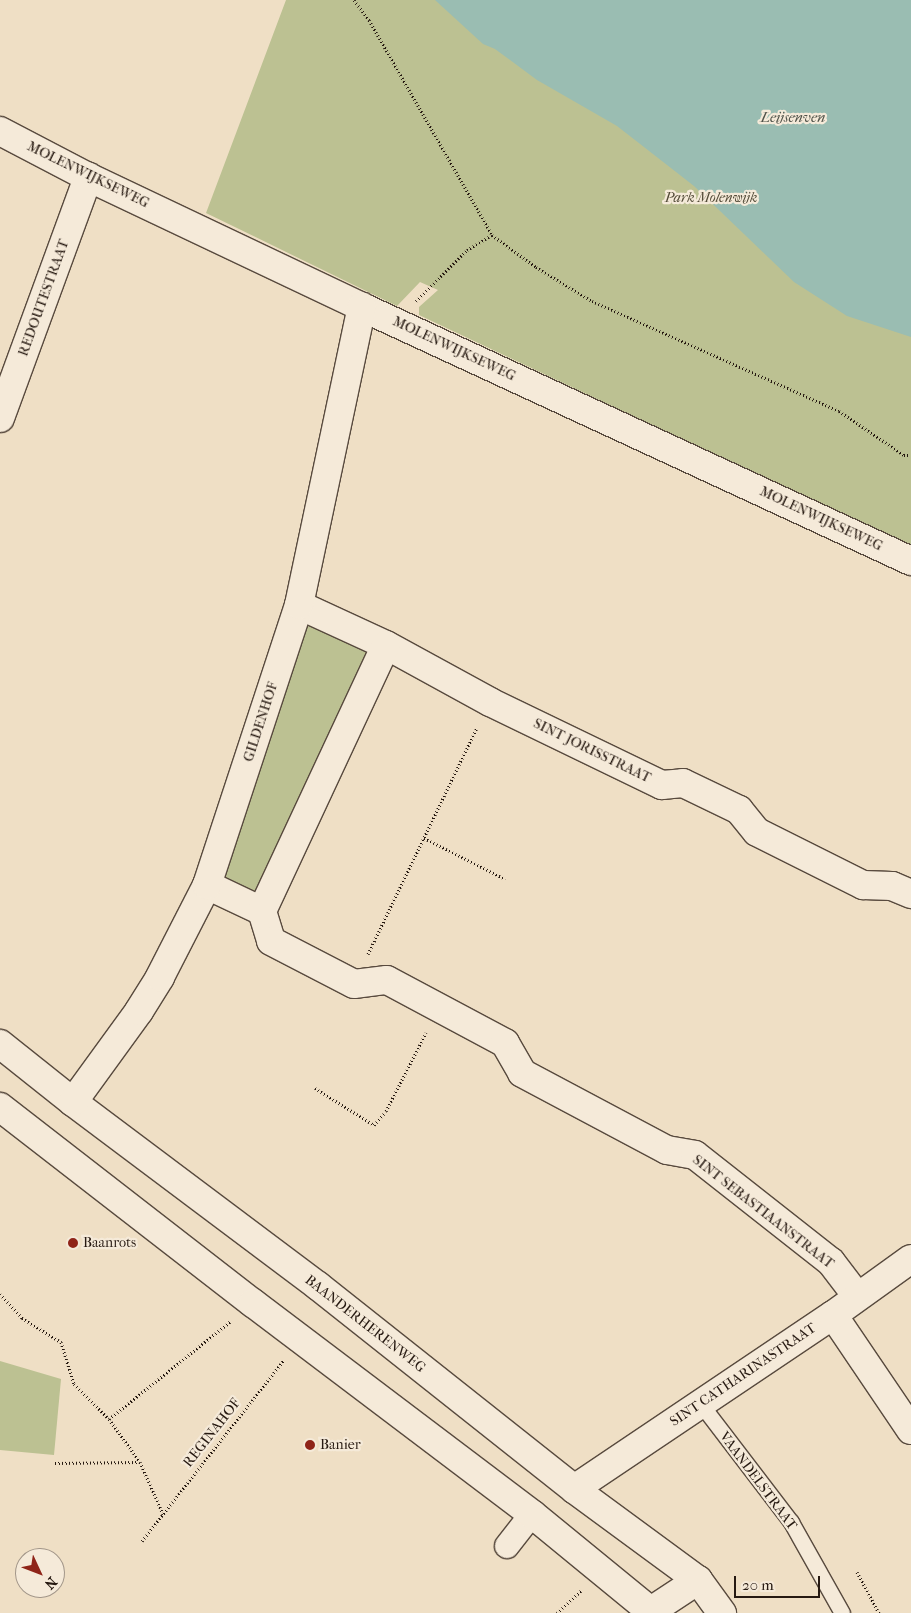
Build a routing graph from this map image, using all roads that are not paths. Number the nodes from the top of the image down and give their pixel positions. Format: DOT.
graph roads {
  1 [pos="0,131"];
  2 [pos="88,177"];
  3 [pos="362,307"];
  4 [pos="0,418"];
  5 [pos="911,561"];
  6 [pos="299,604"];
  7 [pos="386,645"];
  8 [pos="207,886"];
  9 [pos="911,894"];
  10 [pos="262,911"];
  11 [pos="0,1044"];
  12 [pos="73,1102"];
  13 [pos="0,1107"];
  14 [pos="911,1259"];
  15 [pos="857,1296"];
  16 [pos="833,1315"];
  17 [pos="700,1403"];
  18 [pos="911,1430"];
  19 [pos="574,1489"];
  20 [pos="532,1514"];
  21 [pos="507,1546"];
  22 [pos="698,1580"];
  23 [pos="651,1612"];
  24 [pos="722,1613"];
  25 [pos="842,1613"];
  1 -- 2 [label="street, MOLENWIJKSEWEG"];
  2 -- 3 [label="street, MOLENWIJKSEWEG"];
  2 -- 4 [label="street, REDOUTESTRAAT"];
  3 -- 5 [label="street, MOLENWIJKSEWEG"];
  3 -- 6 [label="street, GILDENHOF"];
  6 -- 7 [label="street, SINT JORISSTRAAT"];
  6 -- 8 [label="street, GILDENHOF"];
  7 -- 9 [label="street, SINT JORISSTRAAT"];
  7 -- 10 [label="street"];
  8 -- 10 [label="street"];
  8 -- 12 [label="street, GILDENHOF"];
  10 -- 15 [label="street, SINT SEBASTIAANSTRAAT"];
  11 -- 12 [label="street, BAANDERHERENWEG"];
  12 -- 19 [label="street, BAANDERHERENWEG"];
  13 -- 20 [label="street"];
  14 -- 15 [label="street, SINT CATHARINASTRAAT"];
  15 -- 16 [label="street, SINT CATHARINASTRAAT"];
  16 -- 17 [label="street, SINT CATHARINASTRAAT"];
  16 -- 18 [label="street"];
  17 -- 19 [label="street, SINT CATHARINASTRAAT"];
  17 -- 25 [label="lane, VAANDELSTRAAT"];
  19 -- 22 [label="street, BAANDERHERENWEG"];
  20 -- 21 [label="street"];
  20 -- 23 [label="street"];
  22 -- 23 [label="street"];
  22 -- 24 [label="street, BAANDERHERENWEG"];
}
